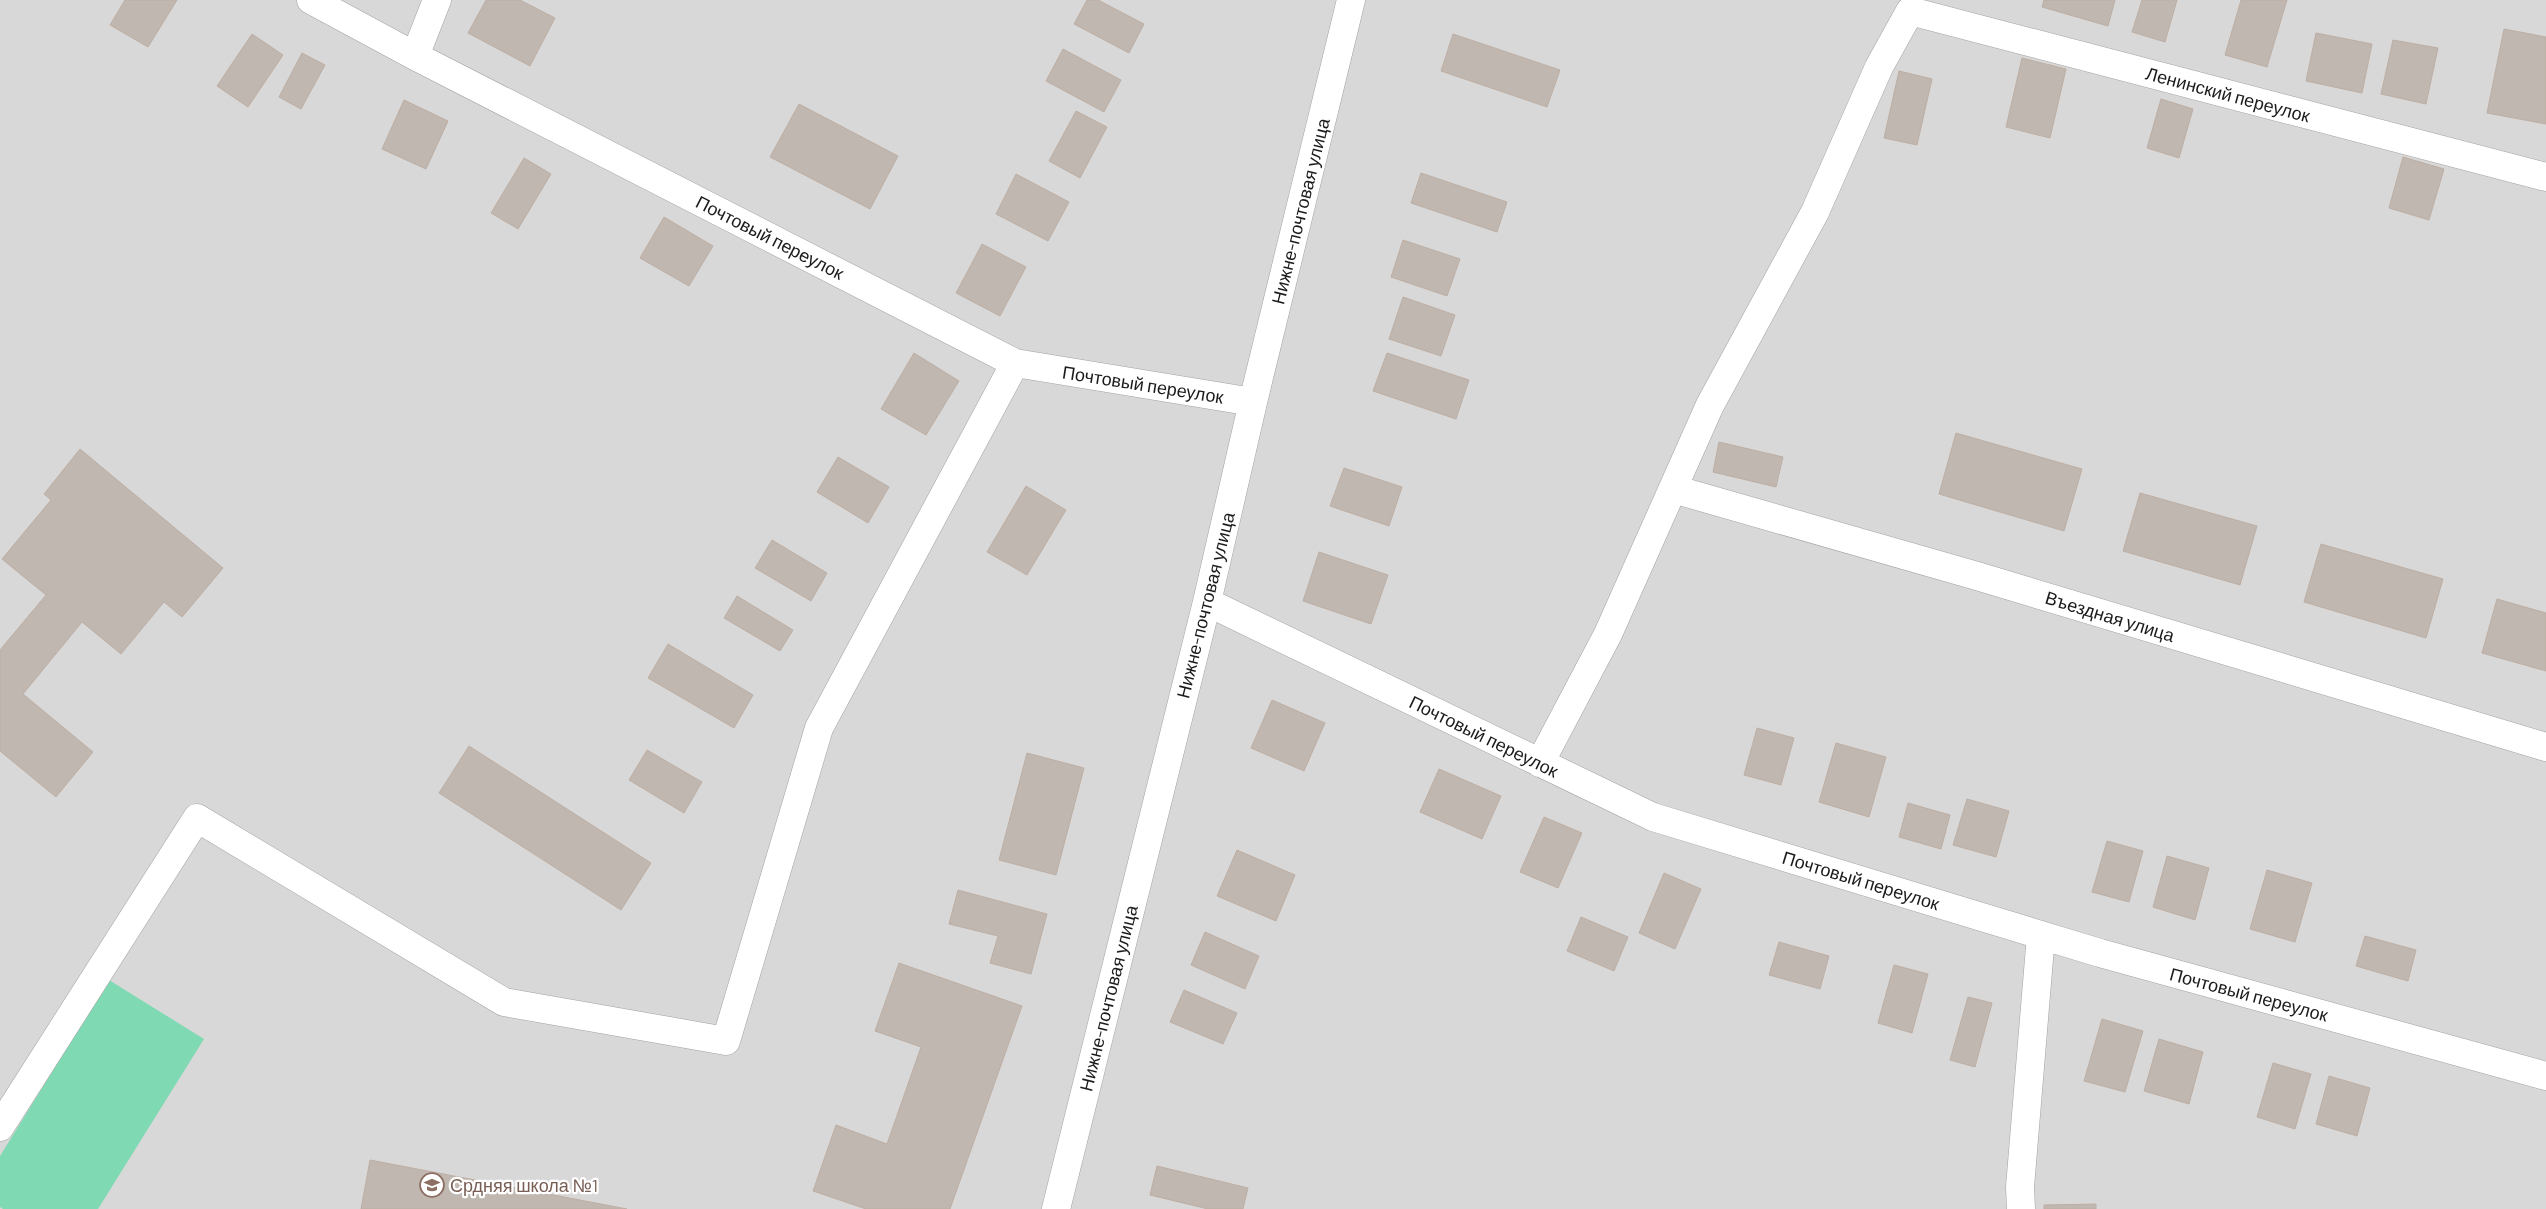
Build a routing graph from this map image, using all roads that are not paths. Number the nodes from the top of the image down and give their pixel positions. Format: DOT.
graph roads {
  1 [pos="311,0"];
  2 [pos="437,0"];
  3 [pos="1351,0"];
  4 [pos="415,56"];
  5 [pos="2546,176"];
  6 [pos="1015,363"];
  7 [pos="1253,402"];
  8 [pos="1673,488"];
  9 [pos="1207,602"];
  10 [pos="2546,747"];
  11 [pos="1540,763"];
  12 [pos="2041,935"];
  13 [pos="2546,1076"];
  14 [pos="0,1127"];
  15 [pos="1056,1209"];
  16 [pos="2021,1209"];
  1 -- 4 [label="street, Почтовый переулок"];
  2 -- 4 [label="street"];
  3 -- 7 [label="street, Нижне-почтовая улица"];
  4 -- 6 [label="street, Почтовый переулок"];
  5 -- 8 [label="street, Ленинский переулок"];
  6 -- 7 [label="street, Почтовый переулок"];
  6 -- 14 [label="street"];
  7 -- 9 [label="street, Нижне-почтовая улица"];
  8 -- 10 [label="street, Въездная улица"];
  8 -- 11 [label="street"];
  9 -- 11 [label="street, Почтовый переулок"];
  9 -- 15 [label="street, Нижне-почтовая улица"];
  11 -- 12 [label="street, Почтовый переулок"];
  12 -- 13 [label="street, Почтовый переулок"];
  12 -- 16 [label="street"];
}
